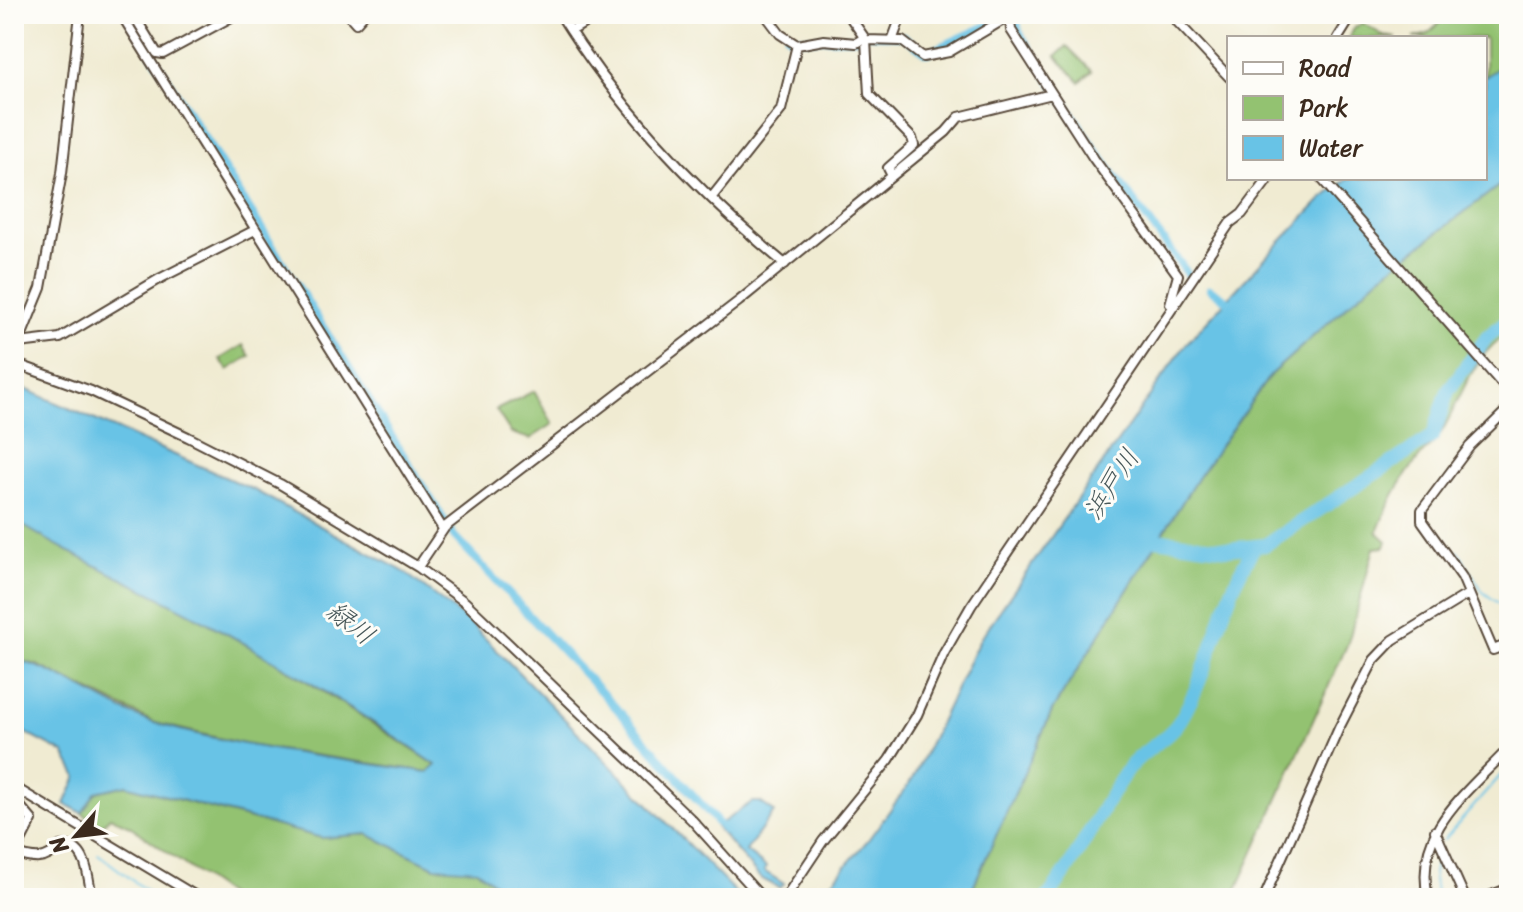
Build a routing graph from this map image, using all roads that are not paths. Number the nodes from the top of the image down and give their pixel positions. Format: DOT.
graph roads {
  1 [pos="80,14"];
  2 [pos="121,14"];
  3 [pos="133,14"];
  4 [pos="237,14"];
  5 [pos="348,14"];
  6 [pos="364,14"];
  7 [pos="560,14"];
  8 [pos="599,14"];
  9 [pos="765,14"];
  10 [pos="848,14"];
  11 [pos="902,14"];
  12 [pos="1030,14"];
  13 [pos="1170,14"];
  14 [pos="1353,14"];
  15 [pos="1014,19"];
  16 [pos="571,31"];
  17 [pos="893,36"];
  18 [pos="1339,36"];
  19 [pos="865,39"];
  20 [pos="797,45"];
  21 [pos="1227,75"];
  22 [pos="1052,94"];
  23 [pos="891,174"];
  24 [pos="1268,180"];
  25 [pos="1323,180"];
  26 [pos="712,197"];
  27 [pos="255,230"];
  28 [pos="785,264"];
  29 [pos="1173,307"];
  30 [pos="14,334"];
  31 [pos="19,343"];
  32 [pos="14,354"];
  33 [pos="14,363"];
  34 [pos="1508,391"];
  35 [pos="1509,408"];
  36 [pos="446,526"];
  37 [pos="418,567"];
  38 [pos="1468,594"];
  39 [pos="1509,644"];
  40 [pos="1509,748"];
  41 [pos="14,787"];
  42 [pos="14,799"];
  43 [pos="1435,831"];
  44 [pos="15,853"];
  45 [pos="1509,888"];
  46 [pos="92,898"];
  47 [pos="199,898"];
  48 [pos="762,898"];
  49 [pos="785,898"];
  50 [pos="1264,898"];
  51 [pos="1428,898"];
  52 [pos="1465,898"];
  53 [pos="1484,898"];
  1 -- 31 [label="street"];
  2 -- 27 [label="street"];
  3 -- 4 [label="street"];
  5 -- 6 [label="street"];
  7 -- 16 [label="street"];
  8 -- 16 [label="street"];
  9 -- 20 [label="street"];
  10 -- 19 [label="street"];
  11 -- 17 [label="street"];
  12 -- 15 [label="street"];
  13 -- 21 [label="street"];
  14 -- 18 [label="street"];
  15 -- 17 [label="street"];
  15 -- 22 [label="street"];
  16 -- 26 [label="street"];
  17 -- 19 [label="street"];
  19 -- 20 [label="street"];
  19 -- 23 [label="street"];
  20 -- 26 [label="street"];
  22 -- 23 [label="street"];
  22 -- 29 [label="street"];
  23 -- 28 [label="street"];
  24 -- 29 [label="street"];
  25 -- 34 [label="street"];
  26 -- 28 [label="street"];
  27 -- 31 [label="street"];
  27 -- 36 [label="street"];
  28 -- 36 [label="street"];
  29 -- 49 [label="street"];
  30 -- 31 [label="street"];
  31 -- 32 [label="street"];
  33 -- 37 [label="street"];
  35 -- 38 [label="street"];
  36 -- 37 [label="street"];
  37 -- 48 [label="street"];
  38 -- 39 [label="street"];
  38 -- 50 [label="street"];
  40 -- 43 [label="street"];
  41 -- 47 [label="street"];
  42 -- 44 [label="street"];
  43 -- 51 [label="street"];
  43 -- 52 [label="street"];
  44 -- 46 [label="street"];
  45 -- 53 [label="street"];
}
